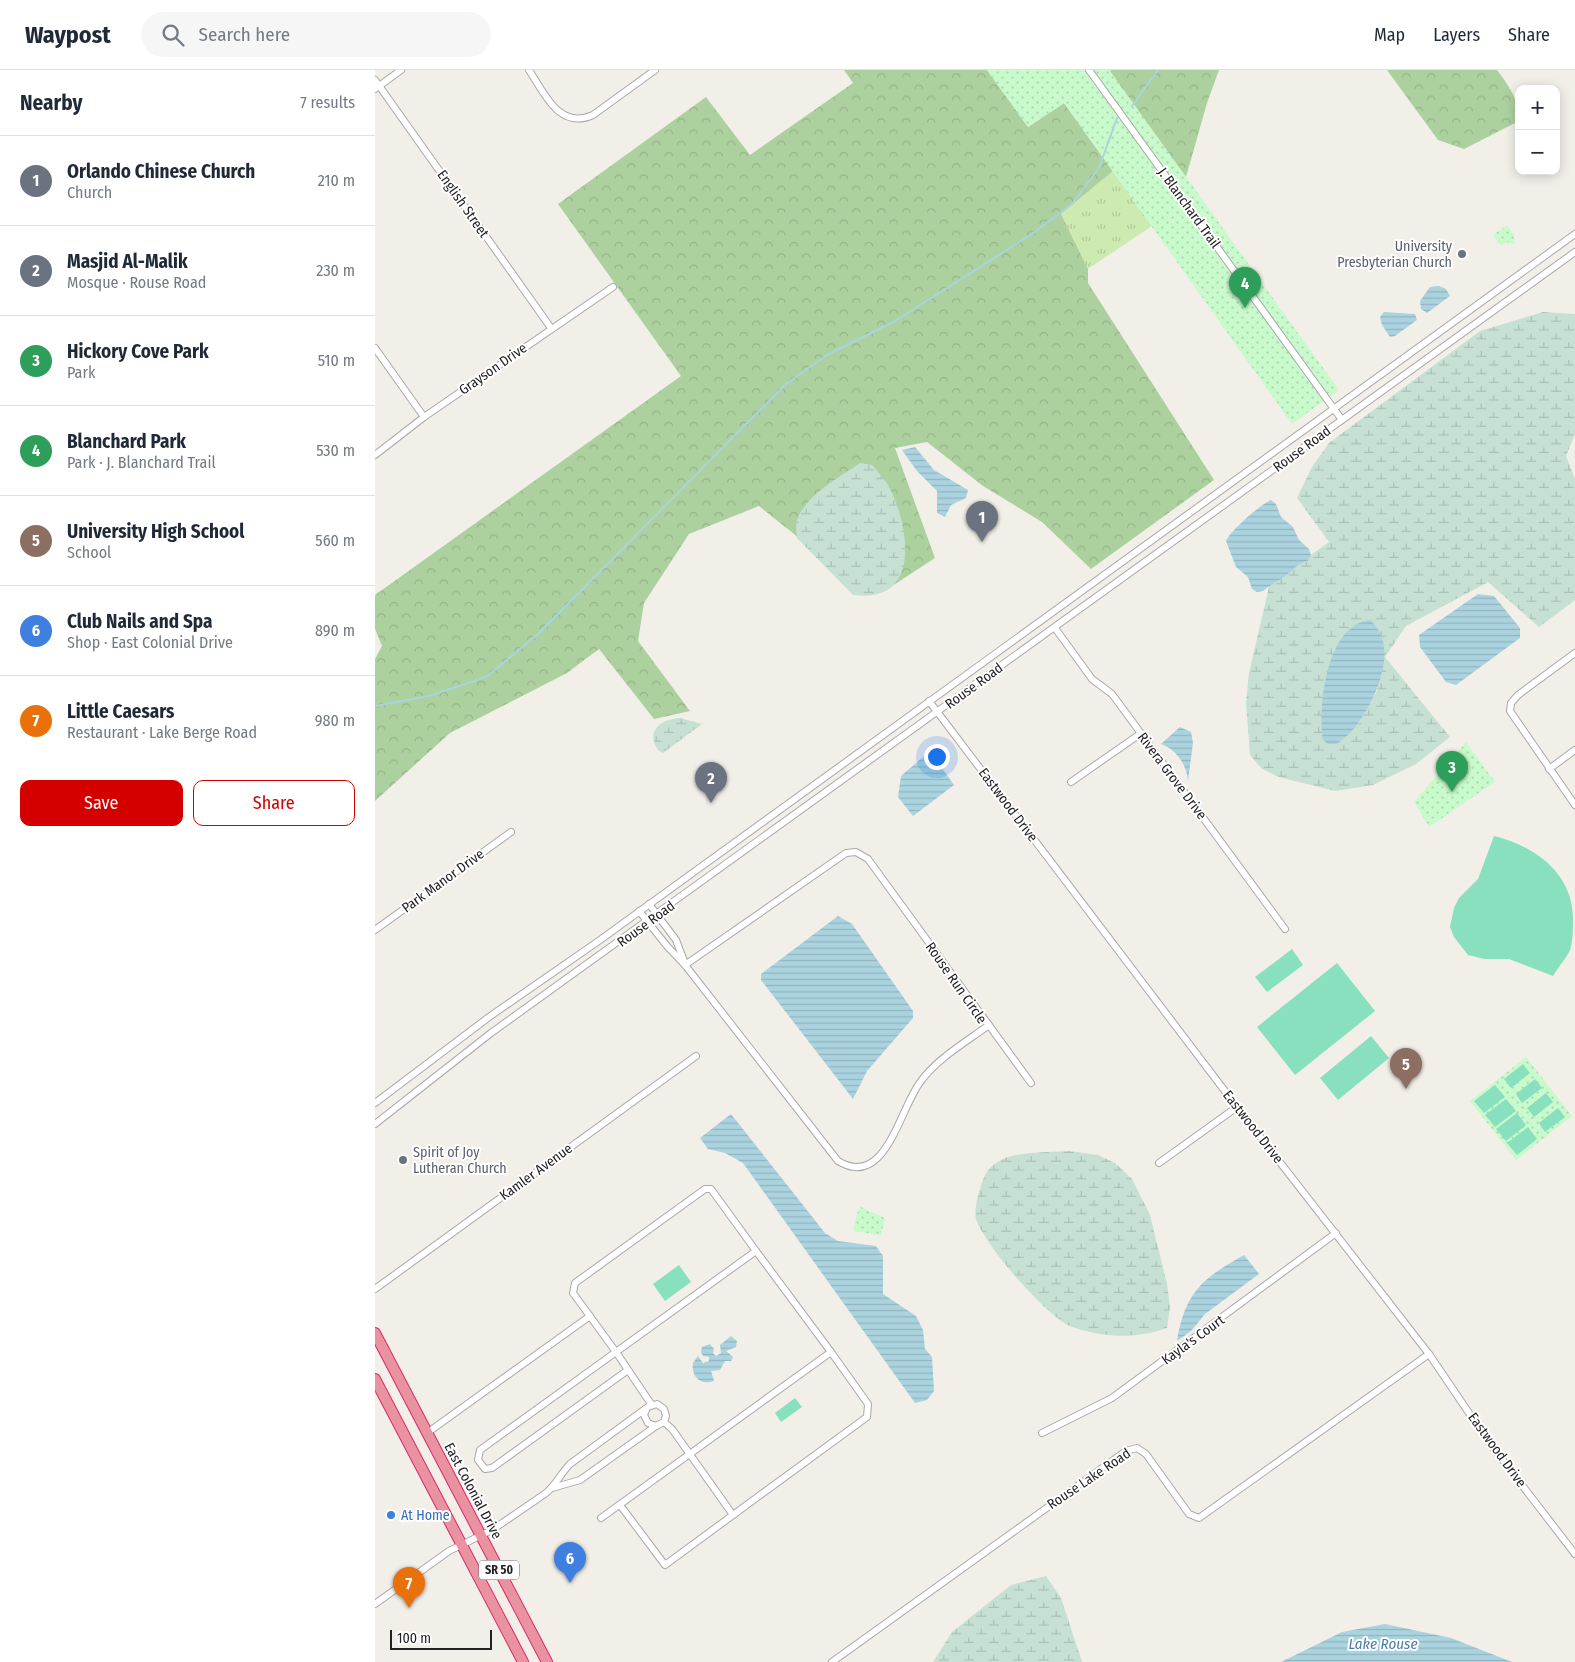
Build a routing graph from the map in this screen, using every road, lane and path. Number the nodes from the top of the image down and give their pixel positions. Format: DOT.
graph roads {
  1 [pos="401,70"];
  2 [pos="529,70"];
  3 [pos="655,70"];
  4 [pos="1089,70"];
  5 [pos="376,85"];
  6 [pos="1575,234"];
  7 [pos="1575,252"];
  8 [pos="613,287"];
  9 [pos="551,328"];
  10 [pos="375,348"];
  11 [pos="1334,409"];
  12 [pos="424,417"];
  13 [pos="1342,420"];
  14 [pos="375,455"];
  15 [pos="1055,628"];
  16 [pos="1575,653"];
  17 [pos="929,702"];
  18 [pos="937,713"];
  19 [pos="1140,734"];
  20 [pos="1575,750"];
  21 [pos="1549,769"];
  22 [pos="1071,782"];
  23 [pos="1575,805"];
  24 [pos="511,832"];
  25 [pos="649,904"];
  26 [pos="639,911"];
  27 [pos="657,915"];
  28 [pos="648,922"];
  29 [pos="1285,929"];
  30 [pos="375,930"];
  31 [pos="676,940"];
  32 [pos="667,946"];
  33 [pos="685,965"];
  34 [pos="989,1024"];
  35 [pos="697,1056"];
  36 [pos="1031,1083"];
  37 [pos="375,1103"];
  38 [pos="1237,1107"];
  39 [pos="375,1124"];
  40 [pos="1159,1164"];
  41 [pos="1336,1233"];
  42 [pos="756,1250"];
  43 [pos="375,1289"];
  44 [pos="590,1316"];
  45 [pos="375,1333"];
  46 [pos="616,1352"];
  47 [pos="831,1352"];
  48 [pos="1429,1354"];
  49 [pos="628,1370"];
  50 [pos="375,1379"];
  51 [pos="652,1405"];
  52 [pos="646,1410"];
  53 [pos="664,1422"];
  54 [pos="656,1426"];
  55 [pos="427,1433"];
  56 [pos="1042,1433"];
  57 [pos="689,1455"];
  58 [pos="552,1488"];
  59 [pos="620,1504"];
  60 [pos="733,1515"];
  61 [pos="601,1518"];
  62 [pos="481,1536"];
  63 [pos="462,1545"];
  64 [pos="1575,1554"];
  65 [pos="375,1604"];
  66 [pos="523,1662"];
  67 [pos="547,1662"];
  68 [pos="832,1662"];
  1 -- 5 [label="street"];
  2 -- 3 [label="street"];
  4 -- 11 [label="street, J. Blanchard Trail"];
  5 -- 9 [label="street, English Street"];
  6 -- 11 [label="street, Rouse Road"];
  7 -- 13 [label="street, Rouse Road"];
  8 -- 9 [label="street, Grayson Drive"];
  9 -- 12 [label="street, Grayson Drive"];
  10 -- 12 [label="street"];
  11 -- 13 [label="street, J. Blanchard Trail"];
  11 -- 17 [label="street, Rouse Road"];
  12 -- 14 [label="street, Grayson Drive"];
  13 -- 15 [label="street, Rouse Road"];
  15 -- 18 [label="street, Rouse Road"];
  15 -- 19 [label="street, Rivera Grove Drive"];
  16 -- 21 [label="street"];
  17 -- 18 [label="street, Eastwood Drive"];
  17 -- 25 [label="street, Rouse Road"];
  18 -- 27 [label="street, Rouse Road"];
  18 -- 38 [label="street, Eastwood Drive"];
  19 -- 22 [label="street"];
  19 -- 29 [label="street, Rivera Grove Drive"];
  20 -- 21 [label="street"];
  21 -- 23 [label="street"];
  24 -- 30 [label="street, Park Manor Drive"];
  25 -- 26 [label="street, Rouse Road"];
  25 -- 27 [label="street, Rouse Run Circle"];
  26 -- 28 [label="street, Rouse Run Circle"];
  26 -- 37 [label="street, Rouse Road"];
  27 -- 28 [label="street, Rouse Road"];
  27 -- 31 [label="street, Rouse Run Circle"];
  28 -- 32 [label="street, Rouse Run Circle"];
  28 -- 39 [label="street, Rouse Road"];
  31 -- 32 [label="street"];
  31 -- 33 [label="street, Rouse Run Circle"];
  32 -- 33 [label="street, Rouse Run Circle"];
  33 -- 34 [label="street, Rouse Run Circle"];
  33 -- 34 [label="street, Rouse Run Circle"];
  34 -- 36 [label="street"];
  35 -- 43 [label="street, Kamler Avenue"];
  38 -- 40 [label="street"];
  38 -- 41 [label="street, Eastwood Drive"];
  41 -- 48 [label="street, Eastwood Drive"];
  41 -- 56 [label="street, Kayla's Court"];
  42 -- 44 [label="street"];
  42 -- 46 [label="street"];
  42 -- 47 [label="street"];
  44 -- 46 [label="street"];
  44 -- 55 [label="street"];
  45 -- 55 [label="highway, East Colonial Drive / SR 50"];
  46 -- 49 [label="street"];
  46 -- 49 [label="street"];
  47 -- 57 [label="street"];
  47 -- 60 [label="street"];
  48 -- 64 [label="street, Eastwood Drive"];
  48 -- 68 [label="street, Rouse Lake Road"];
  49 -- 51 [label="street"];
  50 -- 63 [label="highway, SR 50"];
  51 -- 52 [label="street"];
  51 -- 53 [label="street"];
  52 -- 54 [label="street"];
  52 -- 58 [label="street"];
  53 -- 54 [label="street"];
  53 -- 57 [label="street"];
  54 -- 58 [label="street"];
  55 -- 62 [label="highway, East Colonial Drive / SR 50"];
  57 -- 59 [label="street"];
  57 -- 60 [label="street"];
  58 -- 62 [label="street"];
  59 -- 60 [label="street"];
  59 -- 61 [label="street"];
  62 -- 63 [label="street"];
  62 -- 67 [label="highway, East Colonial Drive / SR 50"];
  63 -- 65 [label="street"];
  63 -- 66 [label="highway, SR 50"];
}
